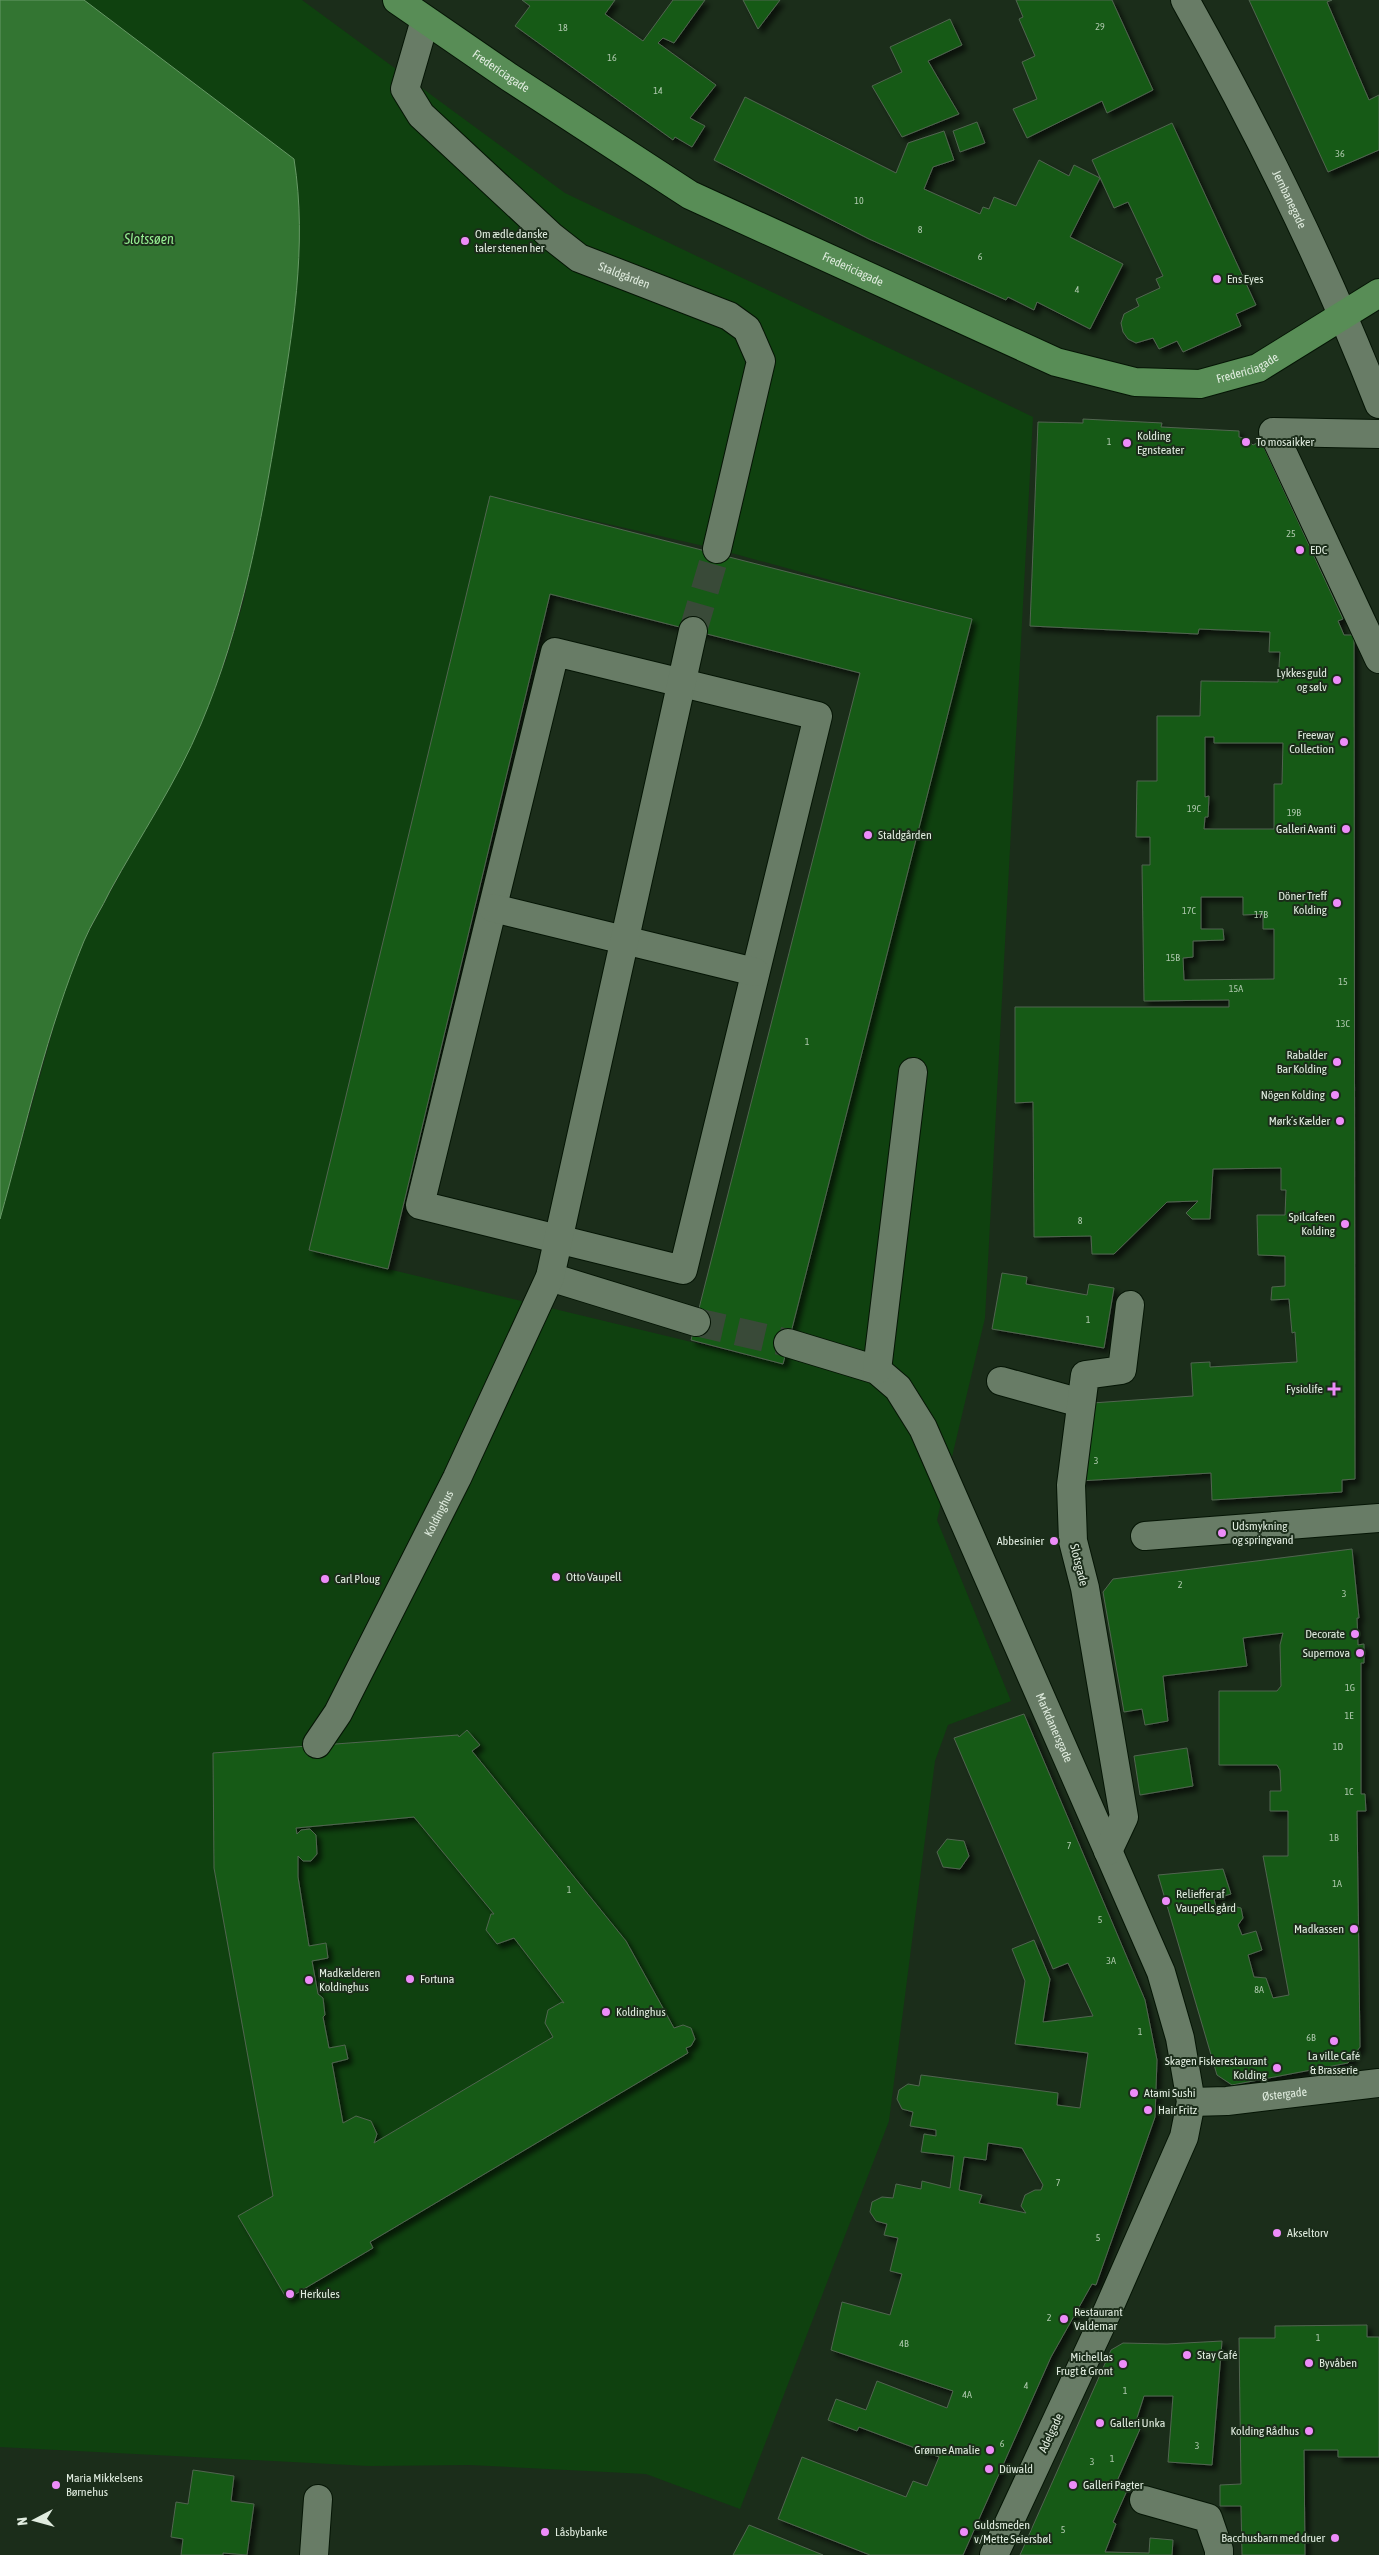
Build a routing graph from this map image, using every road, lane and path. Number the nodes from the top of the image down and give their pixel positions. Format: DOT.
graph roads {
  1 [pos="397,0"];
  2 [pos="1185,0"];
  3 [pos="425,20"];
  4 [pos="1379,293"];
  5 [pos="1345,316"];
  6 [pos="1379,366"];
  7 [pos="1379,404"];
  8 [pos="1379,434"];
  9 [pos="717,549"];
  10 [pos="693,631"];
  11 [pos="1379,659"];
  12 [pos="682,683"];
  13 [pos="493,908"];
  14 [pos="624,940"];
  15 [pos="755,972"];
  16 [pos="913,1072"];
  17 [pos="558,1239"];
  18 [pos="550,1277"];
  19 [pos="1130,1305"];
  20 [pos="696,1322"];
  21 [pos="788,1343"];
  22 [pos="878,1370"];
  23 [pos="1001,1381"];
  24 [pos="1081,1403"];
  25 [pos="1379,1518"];
  26 [pos="1145,1536"];
  27 [pos="316,1744"];
  28 [pos="1108,1851"];
  29 [pos="1379,2083"];
  30 [pos="1191,2102"];
  31 [pos="318,2499"];
  32 [pos="1144,2500"];
  33 [pos="314,2555"];
  34 [pos="994,2555"];
  35 [pos="1219,2555"];
  1 -- 3 [label="main road, Fredericiagade"];
  2 -- 5 [label="street, Jernbanegade"];
  3 -- 5 [label="main road, Fredericiagade"];
  3 -- 9 [label="street, Staldgården"];
  4 -- 5 [label="main road, Fredericiagade"];
  5 -- 6 [label="street"];
  5 -- 7 [label="street, Jernbanegade"];
  8 -- 11 [label="street"];
  10 -- 12 [label="street, Koldinghus"];
  12 -- 13 [label="street"];
  12 -- 14 [label="street, Koldinghus"];
  12 -- 15 [label="street"];
  13 -- 14 [label="street"];
  13 -- 17 [label="street"];
  14 -- 15 [label="street"];
  14 -- 17 [label="street, Koldinghus"];
  15 -- 17 [label="street"];
  16 -- 22 [label="street"];
  17 -- 18 [label="street, Koldinghus"];
  18 -- 20 [label="street"];
  18 -- 27 [label="street, Koldinghus"];
  19 -- 24 [label="street, Slotsgade"];
  21 -- 22 [label="street"];
  22 -- 28 [label="street, Markdanersgade"];
  23 -- 24 [label="street"];
  24 -- 28 [label="street, Slotsgade"];
  25 -- 26 [label="street"];
  28 -- 30 [label="street, Markdanersgade"];
  29 -- 30 [label="street, Østergade"];
  30 -- 34 [label="street, Adelgade"];
  31 -- 33 [label="street"];
  32 -- 35 [label="street"];
}
